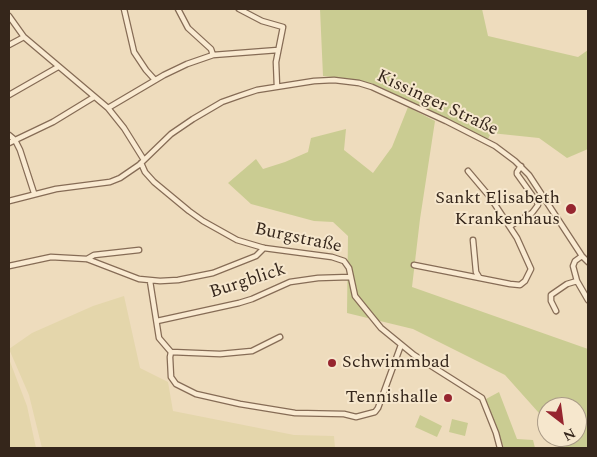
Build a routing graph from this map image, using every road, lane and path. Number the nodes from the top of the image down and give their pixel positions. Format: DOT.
graph roads {
  1 [pos="124,9"];
  2 [pos="178,9"];
  3 [pos="240,9"];
  4 [pos="9,16"];
  5 [pos="24,37"];
  6 [pos="9,45"];
  7 [pos="278,50"];
  8 [pos="213,55"];
  9 [pos="58,67"];
  10 [pos="155,80"];
  11 [pos="276,87"];
  12 [pos="9,95"];
  13 [pos="94,97"];
  14 [pos="108,108"];
  15 [pos="9,135"];
  16 [pos="15,140"];
  17 [pos="9,143"];
  18 [pos="142,162"];
  19 [pos="521,166"];
  20 [pos="468,171"];
  21 [pos="34,194"];
  22 [pos="9,201"];
  23 [pos="510,226"];
  24 [pos="473,240"];
  25 [pos="264,248"];
  26 [pos="140,250"];
  27 [pos="582,256"];
  28 [pos="87,259"];
  29 [pos="588,262"];
  30 [pos="414,265"];
  31 [pos="9,266"];
  32 [pos="350,277"];
  33 [pos="479,277"];
  34 [pos="150,281"];
  35 [pos="578,281"];
  36 [pos="588,300"];
  37 [pos="556,311"];
  38 [pos="157,321"];
  39 [pos="280,337"];
  40 [pos="401,345"];
  41 [pos="171,352"];
  42 [pos="500,448"];
  1 -- 10 [label="street"];
  2 -- 8 [label="street"];
  3 -- 7 [label="street"];
  4 -- 5 [label="street, Burgstraße"];
  5 -- 6 [label="street"];
  5 -- 9 [label="street, Burgstraße"];
  7 -- 8 [label="street"];
  7 -- 11 [label="street"];
  8 -- 10 [label="street"];
  9 -- 12 [label="street"];
  9 -- 13 [label="street, Burgstraße"];
  10 -- 14 [label="street"];
  11 -- 18 [label="street, Kissinger Straße"];
  11 -- 19 [label="street, Kissinger Straße"];
  13 -- 14 [label="street, Burgstraße"];
  13 -- 16 [label="street"];
  14 -- 18 [label="street, Burgstraße"];
  15 -- 16 [label="street"];
  16 -- 17 [label="street"];
  16 -- 21 [label="street"];
  18 -- 21 [label="street, Kissinger Straße"];
  18 -- 25 [label="street, Burgstraße"];
  19 -- 23 [label="street"];
  19 -- 27 [label="street, Kissinger Straße"];
  20 -- 23 [label="street"];
  21 -- 22 [label="street, Kissinger Straße"];
  23 -- 33 [label="street"];
  24 -- 33 [label="street"];
  25 -- 32 [label="street, Burgstraße"];
  25 -- 34 [label="street"];
  26 -- 28 [label="street"];
  27 -- 29 [label="street, Kissinger Straße"];
  27 -- 35 [label="street"];
  28 -- 31 [label="street"];
  28 -- 34 [label="street"];
  30 -- 33 [label="street"];
  32 -- 38 [label="street, Burgblick"];
  32 -- 40 [label="street, Burgstraße"];
  34 -- 38 [label="street"];
  35 -- 36 [label="street"];
  35 -- 37 [label="street"];
  38 -- 41 [label="street"];
  39 -- 41 [label="street"];
  40 -- 41 [label="street"];
  40 -- 42 [label="street, Burgstraße"];
}
